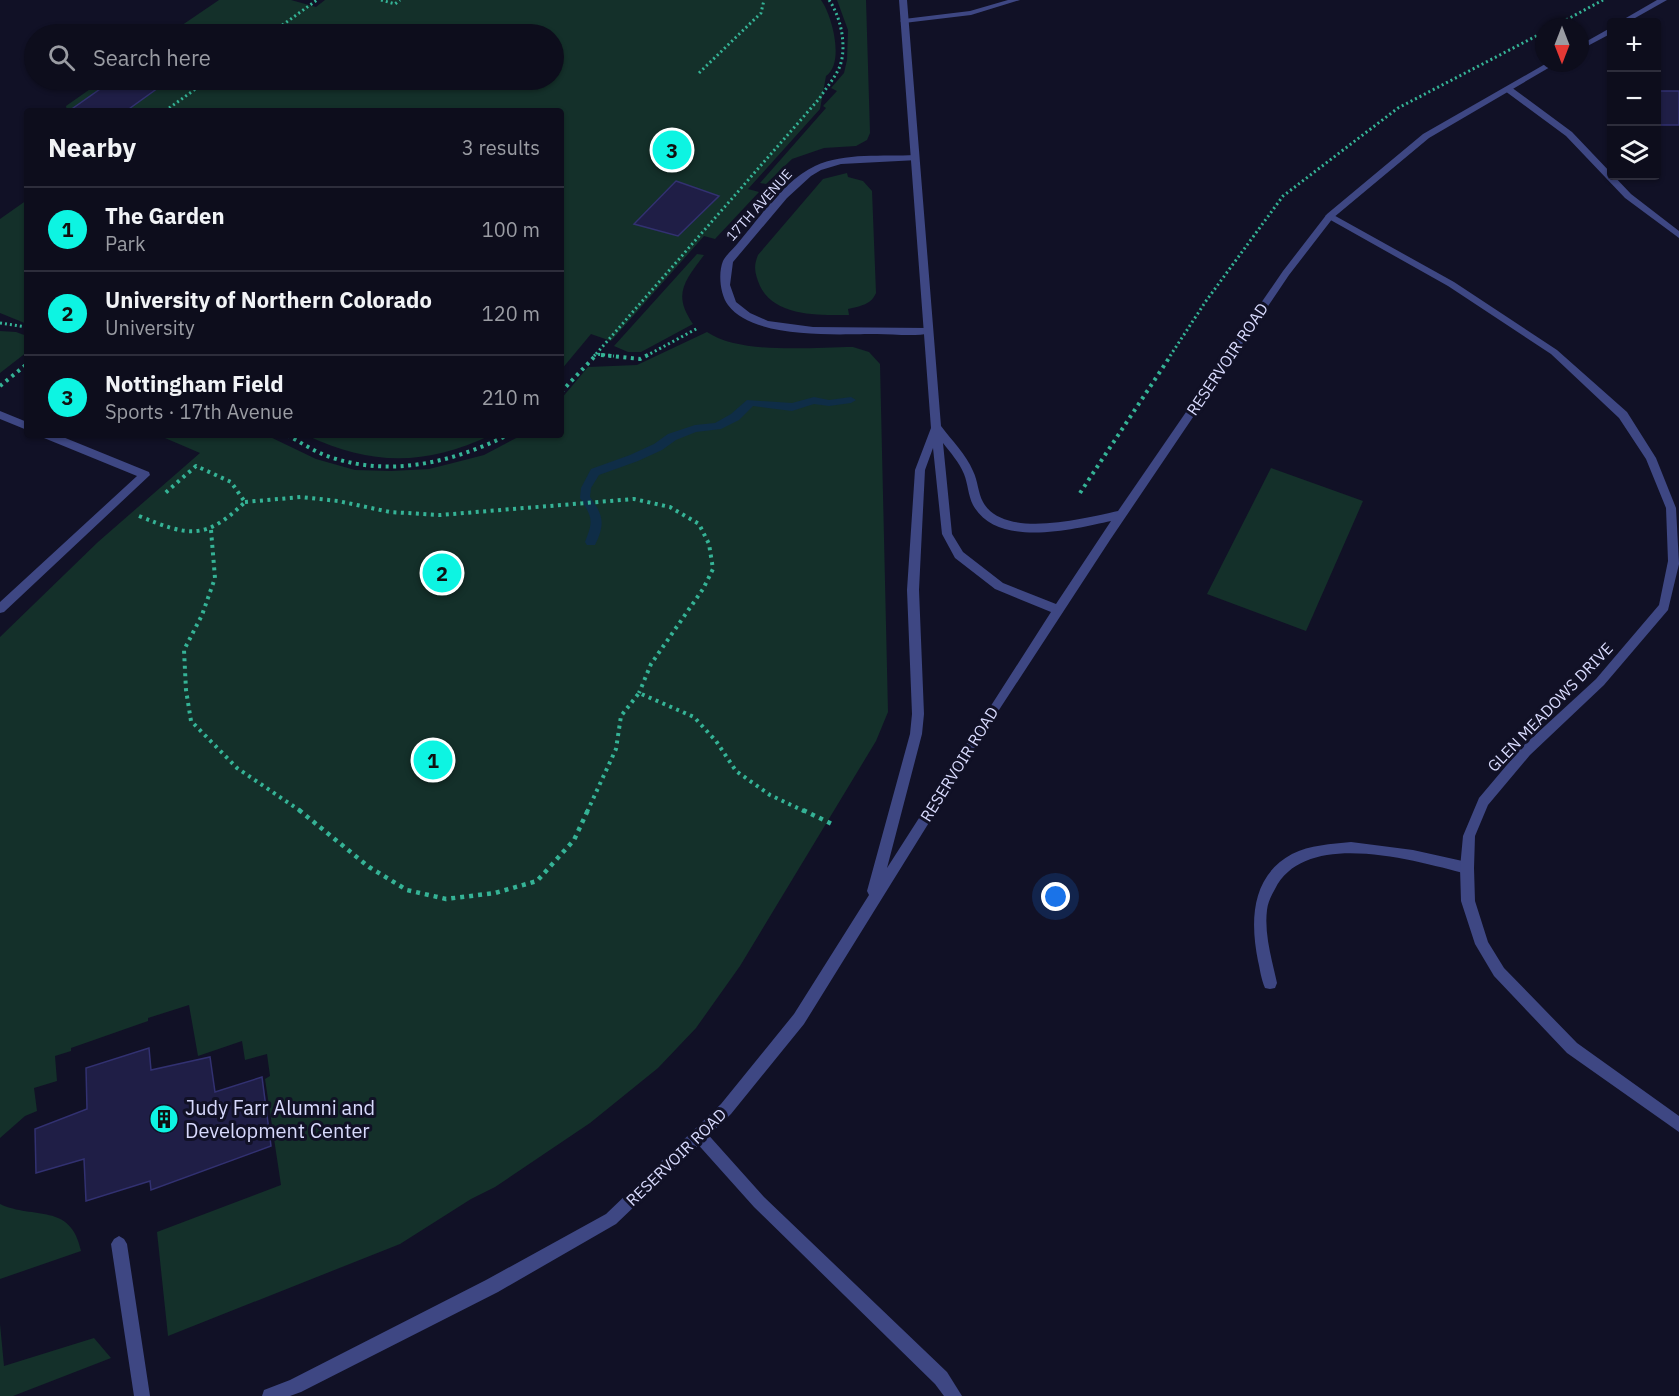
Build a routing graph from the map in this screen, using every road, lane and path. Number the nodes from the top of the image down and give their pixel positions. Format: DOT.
graph roads {
  1 [pos="316,0"];
  2 [pos="381,0"];
  3 [pos="400,0"];
  4 [pos="764,0"];
  5 [pos="829,0"];
  6 [pos="903,0"];
  7 [pos="1016,0"];
  8 [pos="1603,0"];
  9 [pos="1663,0"];
  10 [pos="1570,18"];
  11 [pos="1630,18"];
  12 [pos="904,21"];
  13 [pos="284,24"];
  14 [pos="1607,31"];
  15 [pos="1589,42"];
  16 [pos="1537,72"];
  17 [pos="699,73"];
  18 [pos="1508,89"];
  19 [pos="194,90"];
  20 [pos="169,108"];
  21 [pos="915,158"];
  22 [pos="1330,216"];
  23 [pos="1679,235"];
  24 [pos="0,322"];
  25 [pos="24,326"];
  26 [pos="698,328"];
  27 [pos="928,331"];
  28 [pos="596,354"];
  29 [pos="24,366"];
  30 [pos="0,386"];
  31 [pos="564,389"];
  32 [pos="0,415"];
  33 [pos="24,425"];
  34 [pos="936,428"];
  35 [pos="55,438"];
  36 [pos="293,438"];
  37 [pos="503,438"];
  38 [pos="163,495"];
  39 [pos="245,502"];
  40 [pos="147,509"];
  41 [pos="1123,514"];
  42 [pos="139,516"];
  43 [pos="132,522"];
  44 [pos="211,530"];
  45 [pos="0,609"];
  46 [pos="1058,610"];
  47 [pos="639,693"];
  48 [pos="834,825"];
  49 [pos="1467,868"];
  50 [pos="870,904"];
  51 [pos="1270,983"];
  52 [pos="1679,1125"];
  53 [pos="699,1135"];
  54 [pos="119,1244"];
  55 [pos="296,1391"];
  56 [pos="142,1396"];
  57 [pos="270,1396"];
  58 [pos="954,1396"];
  1 -- 13 [label="path"];
  2 -- 3 [label="path"];
  4 -- 17 [label="path"];
  5 -- 28 [label="path"];
  6 -- 12 [label="street"];
  7 -- 12 [label="street"];
  8 -- 10 [label="path"];
  9 -- 11 [label="street"];
  12 -- 21 [label="street"];
  14 -- 15 [label="street"];
  16 -- 18 [label="street, RESERVOIR ROAD"];
  18 -- 22 [label="street, RESERVOIR ROAD"];
  18 -- 23 [label="street"];
  19 -- 20 [label="path"];
  21 -- 27 [label="street"];
  21 -- 27 [label="street, 17TH AVENUE"];
  22 -- 41 [label="street, RESERVOIR ROAD"];
  22 -- 49 [label="street, GLEN MEADOWS DRIVE"];
  24 -- 25 [label="path"];
  26 -- 28 [label="path"];
  27 -- 34 [label="street"];
  28 -- 31 [label="path"];
  29 -- 30 [label="path"];
  32 -- 33 [label="street"];
  34 -- 41 [label="street"];
  34 -- 46 [label="street"];
  34 -- 50 [label="street"];
  35 -- 45 [label="street"];
  36 -- 37 [label="path"];
  38 -- 39 [label="path"];
  39 -- 44 [label="path"];
  39 -- 47 [label="path"];
  40 -- 42 [label="path"];
  41 -- 46 [label="street, RESERVOIR ROAD"];
  42 -- 43 [label="path"];
  42 -- 44 [label="path"];
  44 -- 47 [label="path"];
  46 -- 50 [label="street, RESERVOIR ROAD"];
  47 -- 48 [label="path"];
  49 -- 51 [label="street"];
  49 -- 52 [label="street, GLEN MEADOWS DRIVE"];
  50 -- 53 [label="street, RESERVOIR ROAD"];
  53 -- 55 [label="street, RESERVOIR ROAD"];
  53 -- 58 [label="street"];
  54 -- 56 [label="street"];
  55 -- 57 [label="street, RESERVOIR ROAD"];
}
